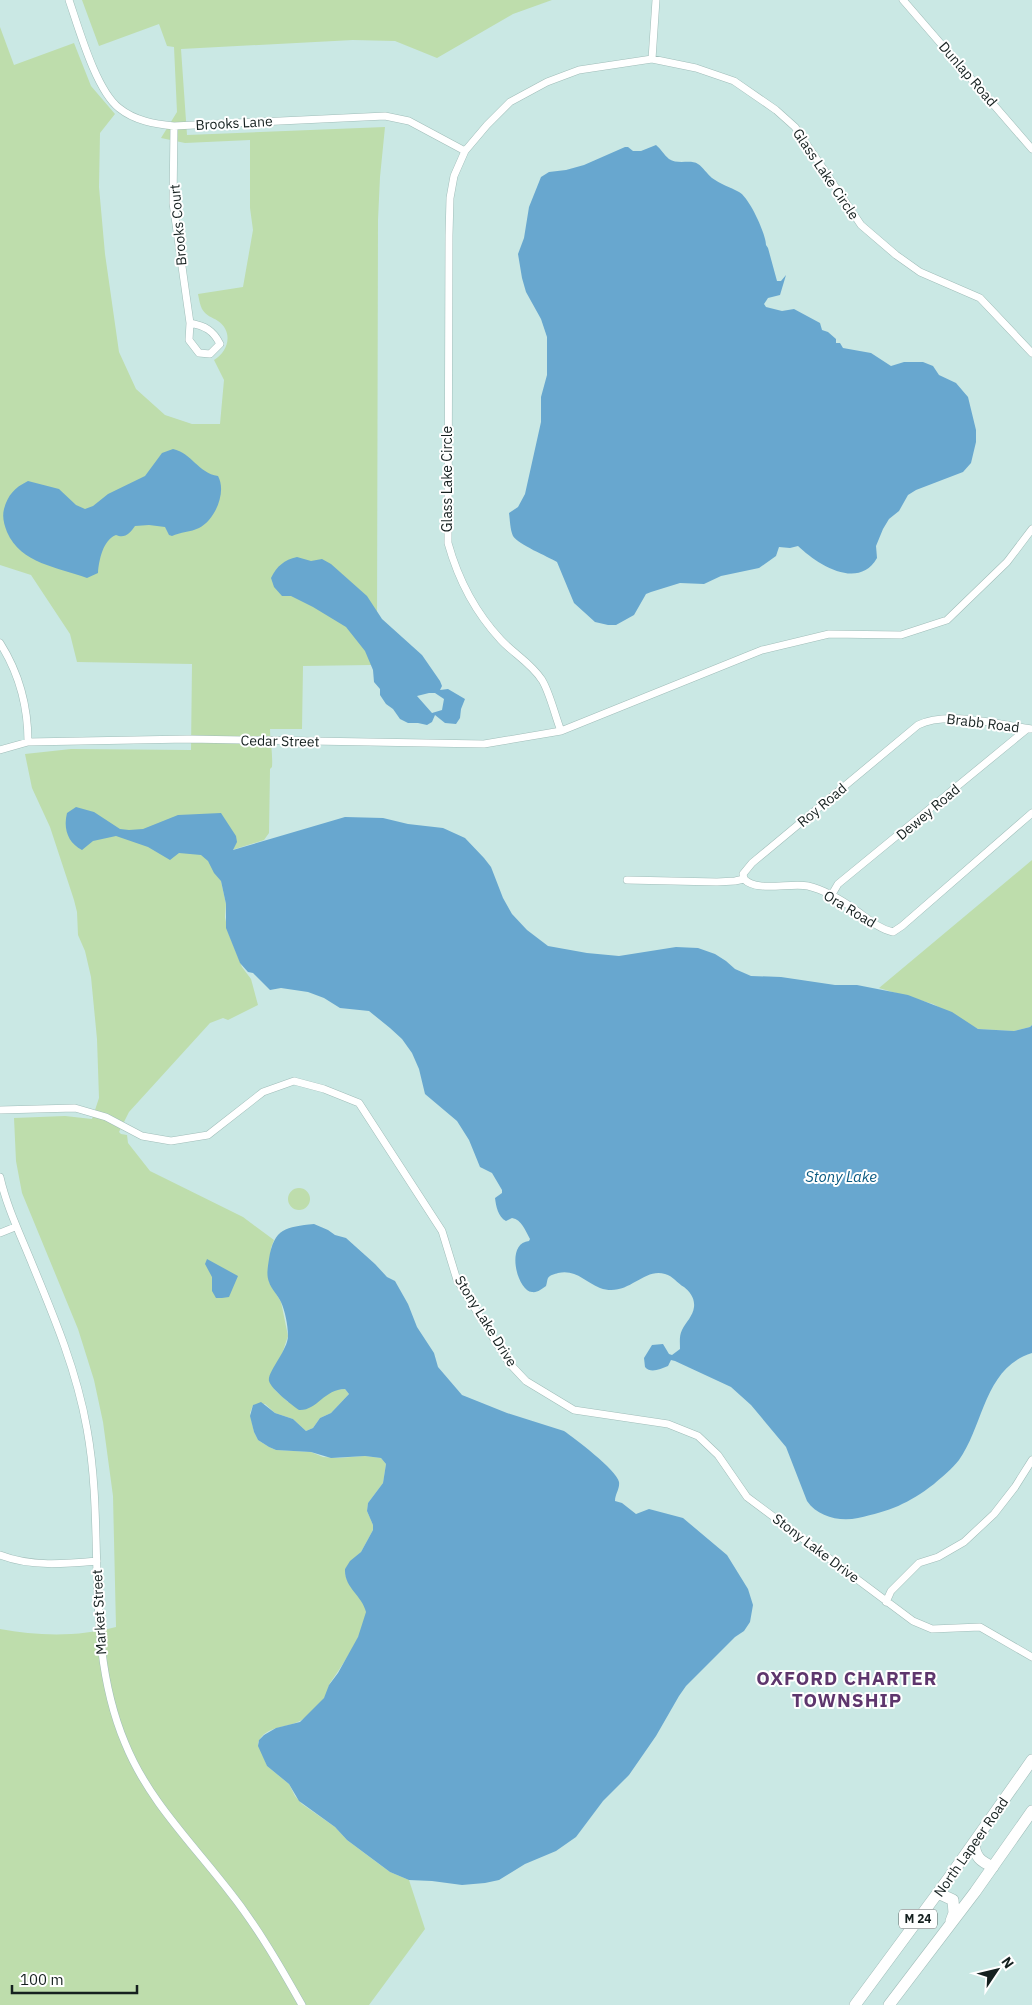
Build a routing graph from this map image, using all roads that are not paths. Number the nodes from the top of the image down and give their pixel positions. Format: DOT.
graph roads {
  1 [pos="69,0"];
  2 [pos="656,0"];
  3 [pos="903,0"];
  4 [pos="652,59"];
  5 [pos="174,126"];
  6 [pos="1032,149"];
  7 [pos="465,151"];
  8 [pos="190,323"];
  9 [pos="1032,353"];
  10 [pos="1032,529"];
  11 [pos="0,643"];
  12 [pos="1030,729"];
  13 [pos="561,730"];
  14 [pos="907,732"];
  15 [pos="28,742"];
  16 [pos="0,750"];
  17 [pos="1032,813"];
  18 [pos="744,879"];
  19 [pos="627,880"];
  20 [pos="830,896"];
  21 [pos="0,1110"];
  22 [pos="0,1177"];
  23 [pos="16,1227"];
  24 [pos="0,1233"];
  25 [pos="1032,1460"];
  26 [pos="0,1555"];
  27 [pos="97,1561"];
  28 [pos="886,1602"];
  29 [pos="1032,1657"];
  30 [pos="1032,1760"];
  31 [pos="1032,1811"];
  32 [pos="974,1843"];
  33 [pos="992,1867"];
  34 [pos="938,1893"];
  35 [pos="950,1925"];
  36 [pos="302,2005"];
  37 [pos="855,2005"];
  38 [pos="889,2005"];
  1 -- 5 [label="street, Brooks Lane"];
  2 -- 4 [label="street"];
  3 -- 6 [label="street, Dunlap Road"];
  4 -- 7 [label="street, Glass Lake Circle"];
  4 -- 9 [label="street, Glass Lake Circle"];
  5 -- 7 [label="street, Brooks Lane"];
  5 -- 8 [label="street, Brooks Court"];
  7 -- 13 [label="street, Glass Lake Circle"];
  8 -- 8 [label="street, Brooks Court"];
  10 -- 13 [label="street"];
  11 -- 15 [label="street"];
  12 -- 14 [label="street, Brabb Road"];
  12 -- 20 [label="street, Dewey Road"];
  13 -- 15 [label="street, Cedar Street"];
  14 -- 18 [label="street, Roy Road"];
  15 -- 16 [label="street, Cedar Street"];
  17 -- 20 [label="street, Ora Road"];
  18 -- 19 [label="street, Ora Road"];
  18 -- 20 [label="street, Ora Road"];
  21 -- 28 [label="street, Stony Lake Drive"];
  22 -- 23 [label="street, Market Street"];
  23 -- 24 [label="street"];
  23 -- 27 [label="street, Market Street"];
  25 -- 28 [label="street"];
  26 -- 27 [label="street"];
  27 -- 36 [label="street, Market Street"];
  28 -- 29 [label="street, Stony Lake Drive"];
  30 -- 32 [label="main road, North Lapeer Road / M 24"];
  31 -- 33 [label="main road, North Lapeer Road / M 24"];
  32 -- 33 [label="main road"];
  32 -- 34 [label="main road, North Lapeer Road / M 24"];
  33 -- 35 [label="main road, North Lapeer Road / M 24"];
  34 -- 35 [label="main road"];
  34 -- 37 [label="main road, North Lapeer Road / M 24"];
  35 -- 38 [label="main road, North Lapeer Road / M 24"];
}
